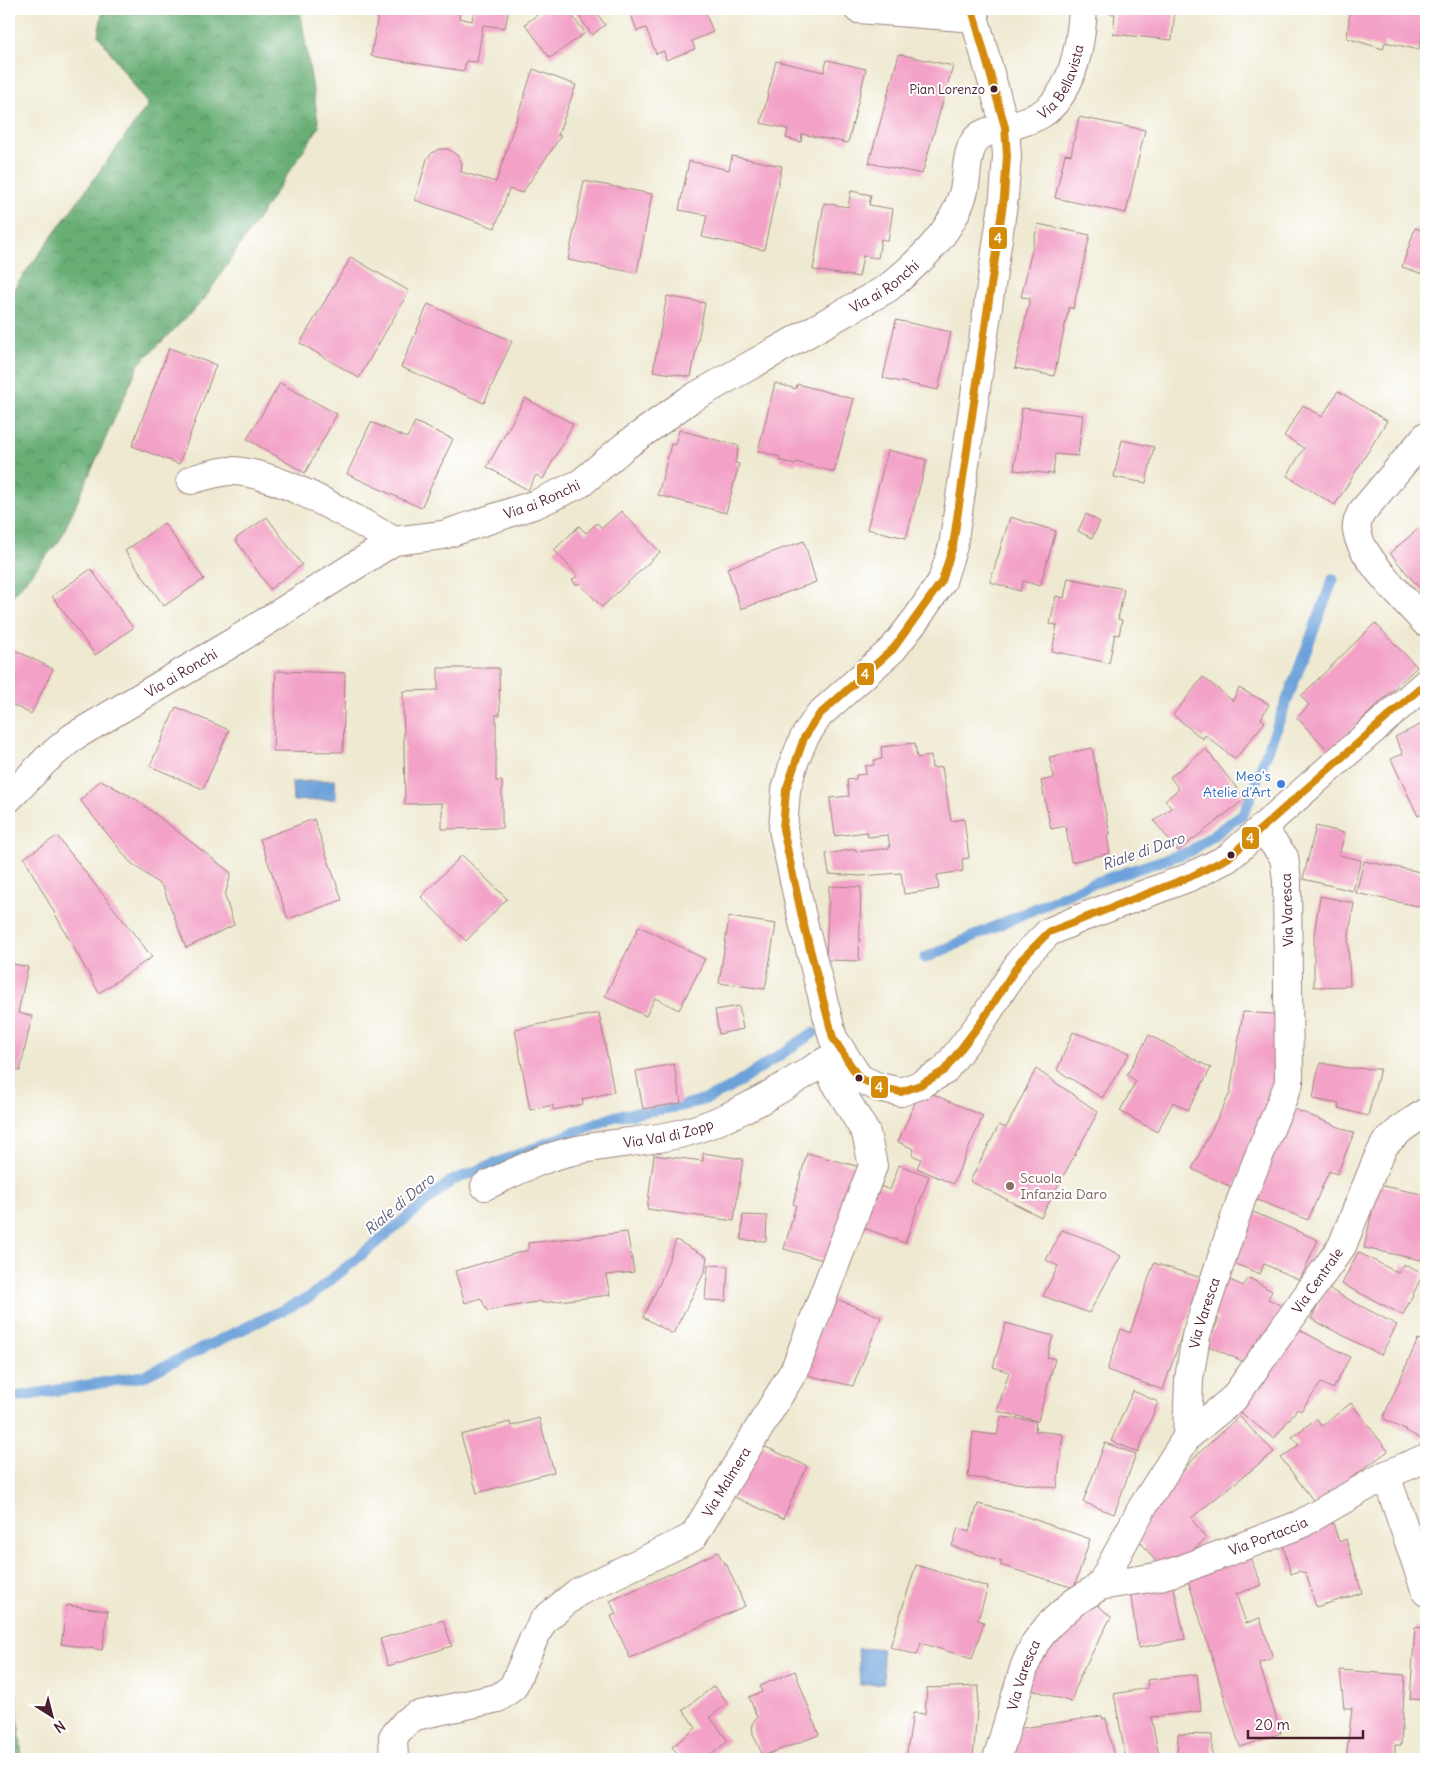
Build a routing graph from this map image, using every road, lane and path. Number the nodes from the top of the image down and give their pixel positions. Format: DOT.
graph roads {
  1 [pos="858,9"];
  2 [pos="1083,9"];
  3 [pos="974,13"];
  4 [pos="1005,128"];
  5 [pos="1426,436"];
  6 [pos="192,480"];
  7 [pos="394,542"];
  8 [pos="1426,623"];
  9 [pos="1426,683"];
  10 [pos="9,798"];
  11 [pos="1263,830"];
  12 [pos="840,1051"];
  13 [pos="1426,1112"];
  14 [pos="485,1186"];
  15 [pos="1187,1438"];
  16 [pos="1426,1458"];
  17 [pos="1386,1475"];
  18 [pos="1100,1586"];
  19 [pos="1426,1592"];
  20 [pos="394,1759"];
  21 [pos="997,1759"];
  1 -- 3 [label="street"];
  2 -- 4 [label="street, Via Bellavista"];
  3 -- 4 [label="street"];
  4 -- 7 [label="street, Via ai Ronchi"];
  4 -- 12 [label="street"];
  5 -- 8 [label="street"];
  6 -- 7 [label="street"];
  7 -- 10 [label="street, Via ai Ronchi"];
  9 -- 11 [label="street"];
  11 -- 12 [label="street"];
  11 -- 15 [label="street, Via Varesca"];
  12 -- 14 [label="street, Via Val di Zopp"];
  12 -- 20 [label="street, Via Malmera"];
  13 -- 15 [label="street, Via Centrale"];
  15 -- 18 [label="street, Via Varesca"];
  16 -- 17 [label="street, Via Portaccia"];
  17 -- 18 [label="street, Via Portaccia"];
  17 -- 19 [label="street"];
  18 -- 21 [label="street, Via Varesca"];
}
